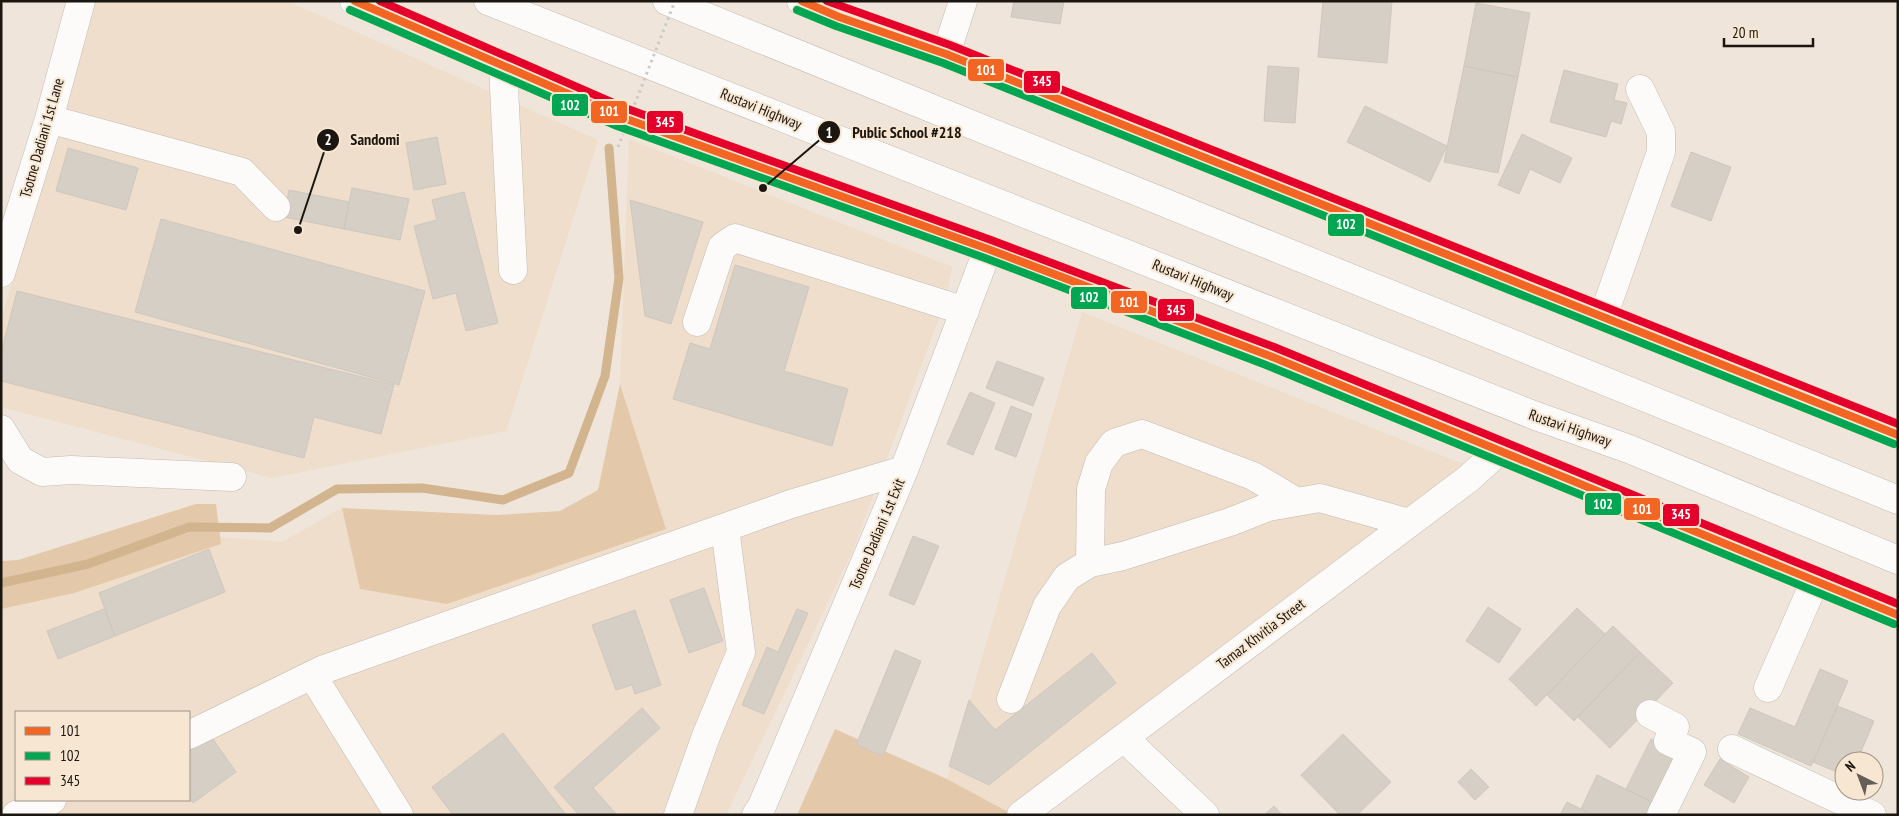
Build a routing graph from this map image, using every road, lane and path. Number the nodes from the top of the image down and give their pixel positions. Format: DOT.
graph roads {
  1 [pos="81,1"];
  2 [pos="354,1"];
  3 [pos="488,1"];
  4 [pos="667,1"];
  5 [pos="674,1"];
  6 [pos="801,1"];
  7 [pos="963,1"];
  8 [pos="946,54"];
  9 [pos="503,67"];
  10 [pos="1640,89"];
  11 [pos="49,119"];
  12 [pos="618,147"];
  13 [pos="276,207"];
  14 [pos="988,249"];
  15 [pos="513,270"];
  16 [pos="1,273"];
  17 [pos="965,310"];
  18 [pos="1603,317"];
  19 [pos="697,322"];
  20 [pos="1,429"];
  21 [pos="1898,435"];
  22 [pos="1499,450"];
  23 [pos="904,470"];
  24 [pos="232,477"];
  25 [pos="1898,500"];
  26 [pos="1297,502"];
  27 [pos="1409,523"];
  28 [pos="725,528"];
  29 [pos="1898,560"];
  30 [pos="1090,562"];
  31 [pos="1815,581"];
  32 [pos="1898,615"];
  33 [pos="312,675"];
  34 [pos="1768,688"];
  35 [pos="1011,699"];
  36 [pos="1650,714"];
  37 [pos="190,735"];
  38 [pos="1124,738"];
  39 [pos="1732,749"];
  40 [pos="50,801"];
  41 [pos="58,801"];
  42 [pos="16,815"];
  43 [pos="42,815"];
  44 [pos="399,815"];
  45 [pos="678,815"];
  46 [pos="756,815"];
  47 [pos="1022,815"];
  48 [pos="1205,815"];
  49 [pos="1662,815"];
  50 [pos="1872,815"];
  1 -- 11 [label="main road, Tsotne Dadiani 1st Lane"];
  2 -- 9 [label="main road"];
  3 -- 29 [label="main road, Rustavi Highway"];
  4 -- 25 [label="main road"];
  5 -- 12 [label="path, bridge"];
  6 -- 8 [label="main road"];
  7 -- 8 [label="main road"];
  8 -- 18 [label="main road"];
  9 -- 14 [label="main road"];
  9 -- 15 [label="main road"];
  10 -- 18 [label="main road"];
  11 -- 13 [label="main road"];
  11 -- 16 [label="main road, Tsotne Dadiani 1st Lane"];
  14 -- 17 [label="main road, Tsotne Dadiani 1st Exit"];
  14 -- 22 [label="main road"];
  17 -- 19 [label="main road"];
  17 -- 23 [label="main road, Tsotne Dadiani 1st Exit"];
  18 -- 21 [label="main road"];
  20 -- 24 [label="main road"];
  22 -- 27 [label="main road, Tamaz Khvitia Street"];
  22 -- 31 [label="main road"];
  23 -- 28 [label="main road"];
  23 -- 46 [label="main road, Tsotne Dadiani 1st Exit"];
  26 -- 27 [label="main road"];
  26 -- 30 [label="main road"];
  26 -- 30 [label="main road"];
  27 -- 38 [label="main road, Tamaz Khvitia Street"];
  28 -- 33 [label="main road"];
  28 -- 45 [label="main road"];
  30 -- 35 [label="main road"];
  31 -- 32 [label="main road"];
  31 -- 34 [label="main road"];
  33 -- 37 [label="main road"];
  33 -- 44 [label="main road"];
  36 -- 49 [label="main road"];
  38 -- 47 [label="main road, Tamaz Khvitia Street"];
  38 -- 48 [label="main road"];
  39 -- 50 [label="main road"];
  40 -- 42 [label="main road"];
  41 -- 43 [label="main road"];
}
